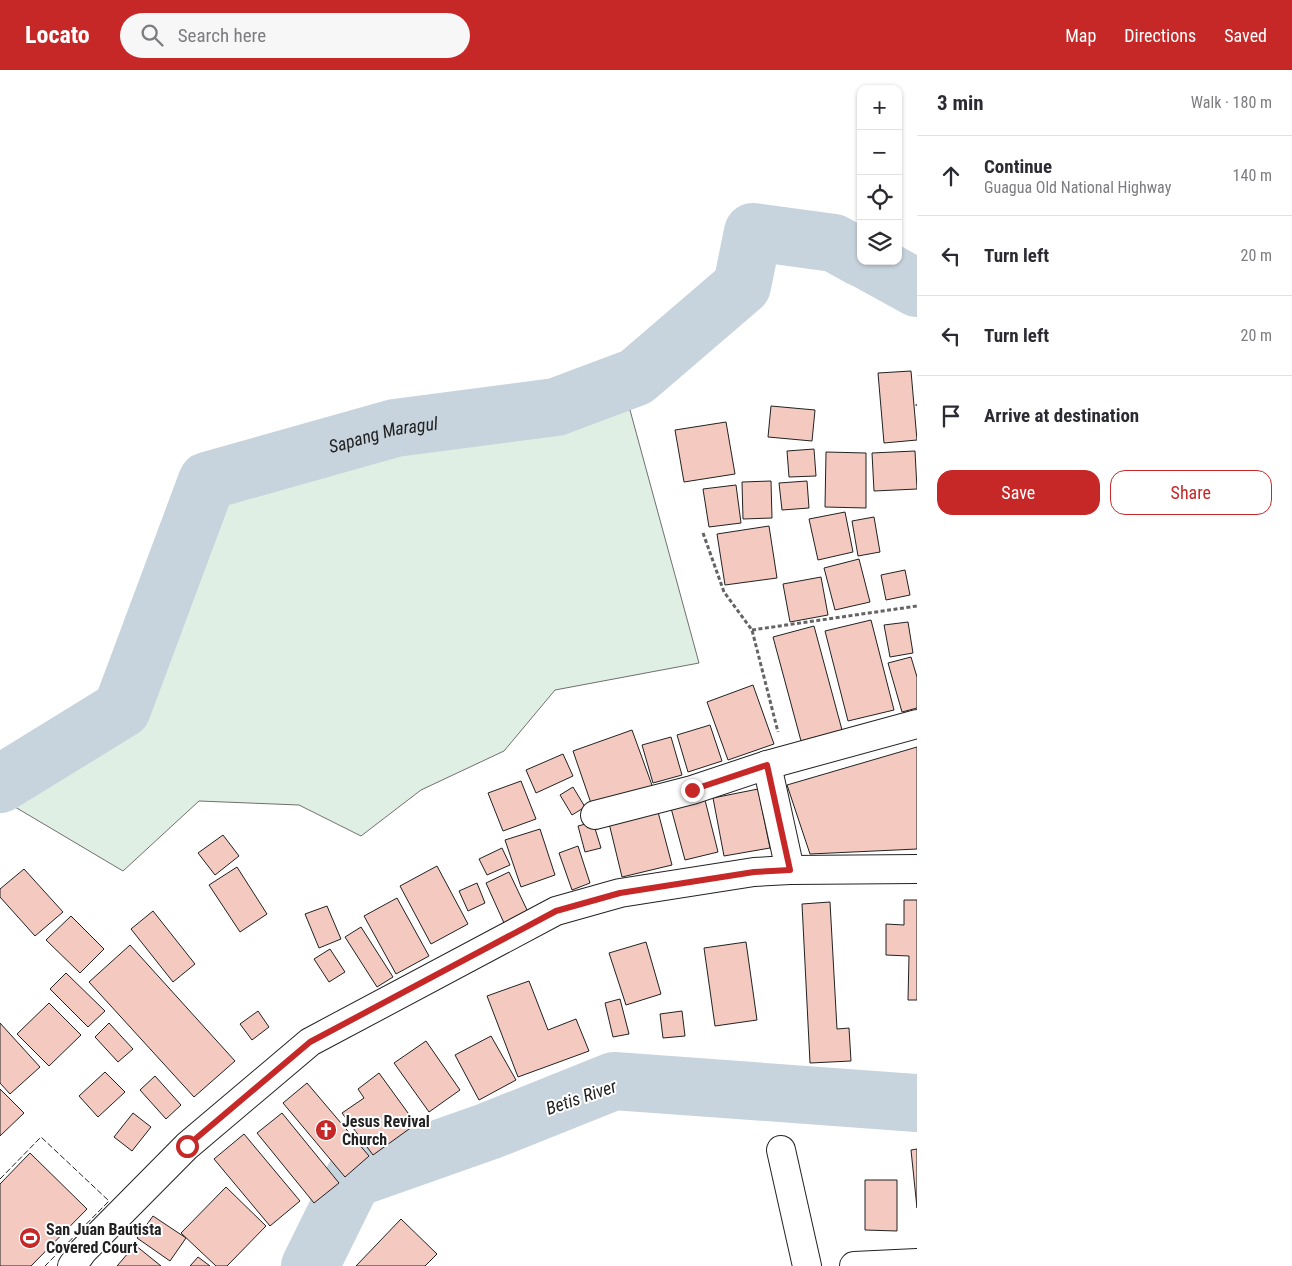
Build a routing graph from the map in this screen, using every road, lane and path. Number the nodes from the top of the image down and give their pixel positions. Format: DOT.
graph roads {
  1 [pos="703,533"];
  2 [pos="917,606"];
  3 [pos="752,630"];
  4 [pos="917,724"];
  5 [pos="778,733"];
  6 [pos="767,765"];
  7 [pos="595,815"];
  8 [pos="917,869"];
  9 [pos="790,870"];
  10 [pos="781,1150"];
  11 [pos="917,1263"];
  12 [pos="72,1266"];
  13 [pos="807,1266"];
  14 [pos="854,1266"];
  1 -- 3 [label="path"];
  2 -- 3 [label="path"];
  3 -- 5 [label="path"];
  4 -- 6 [label="main road"];
  6 -- 7 [label="main road"];
  6 -- 9 [label="main road"];
  8 -- 9 [label="main road"];
  9 -- 12 [label="main road"];
  10 -- 13 [label="main road"];
  11 -- 14 [label="main road"];
}
